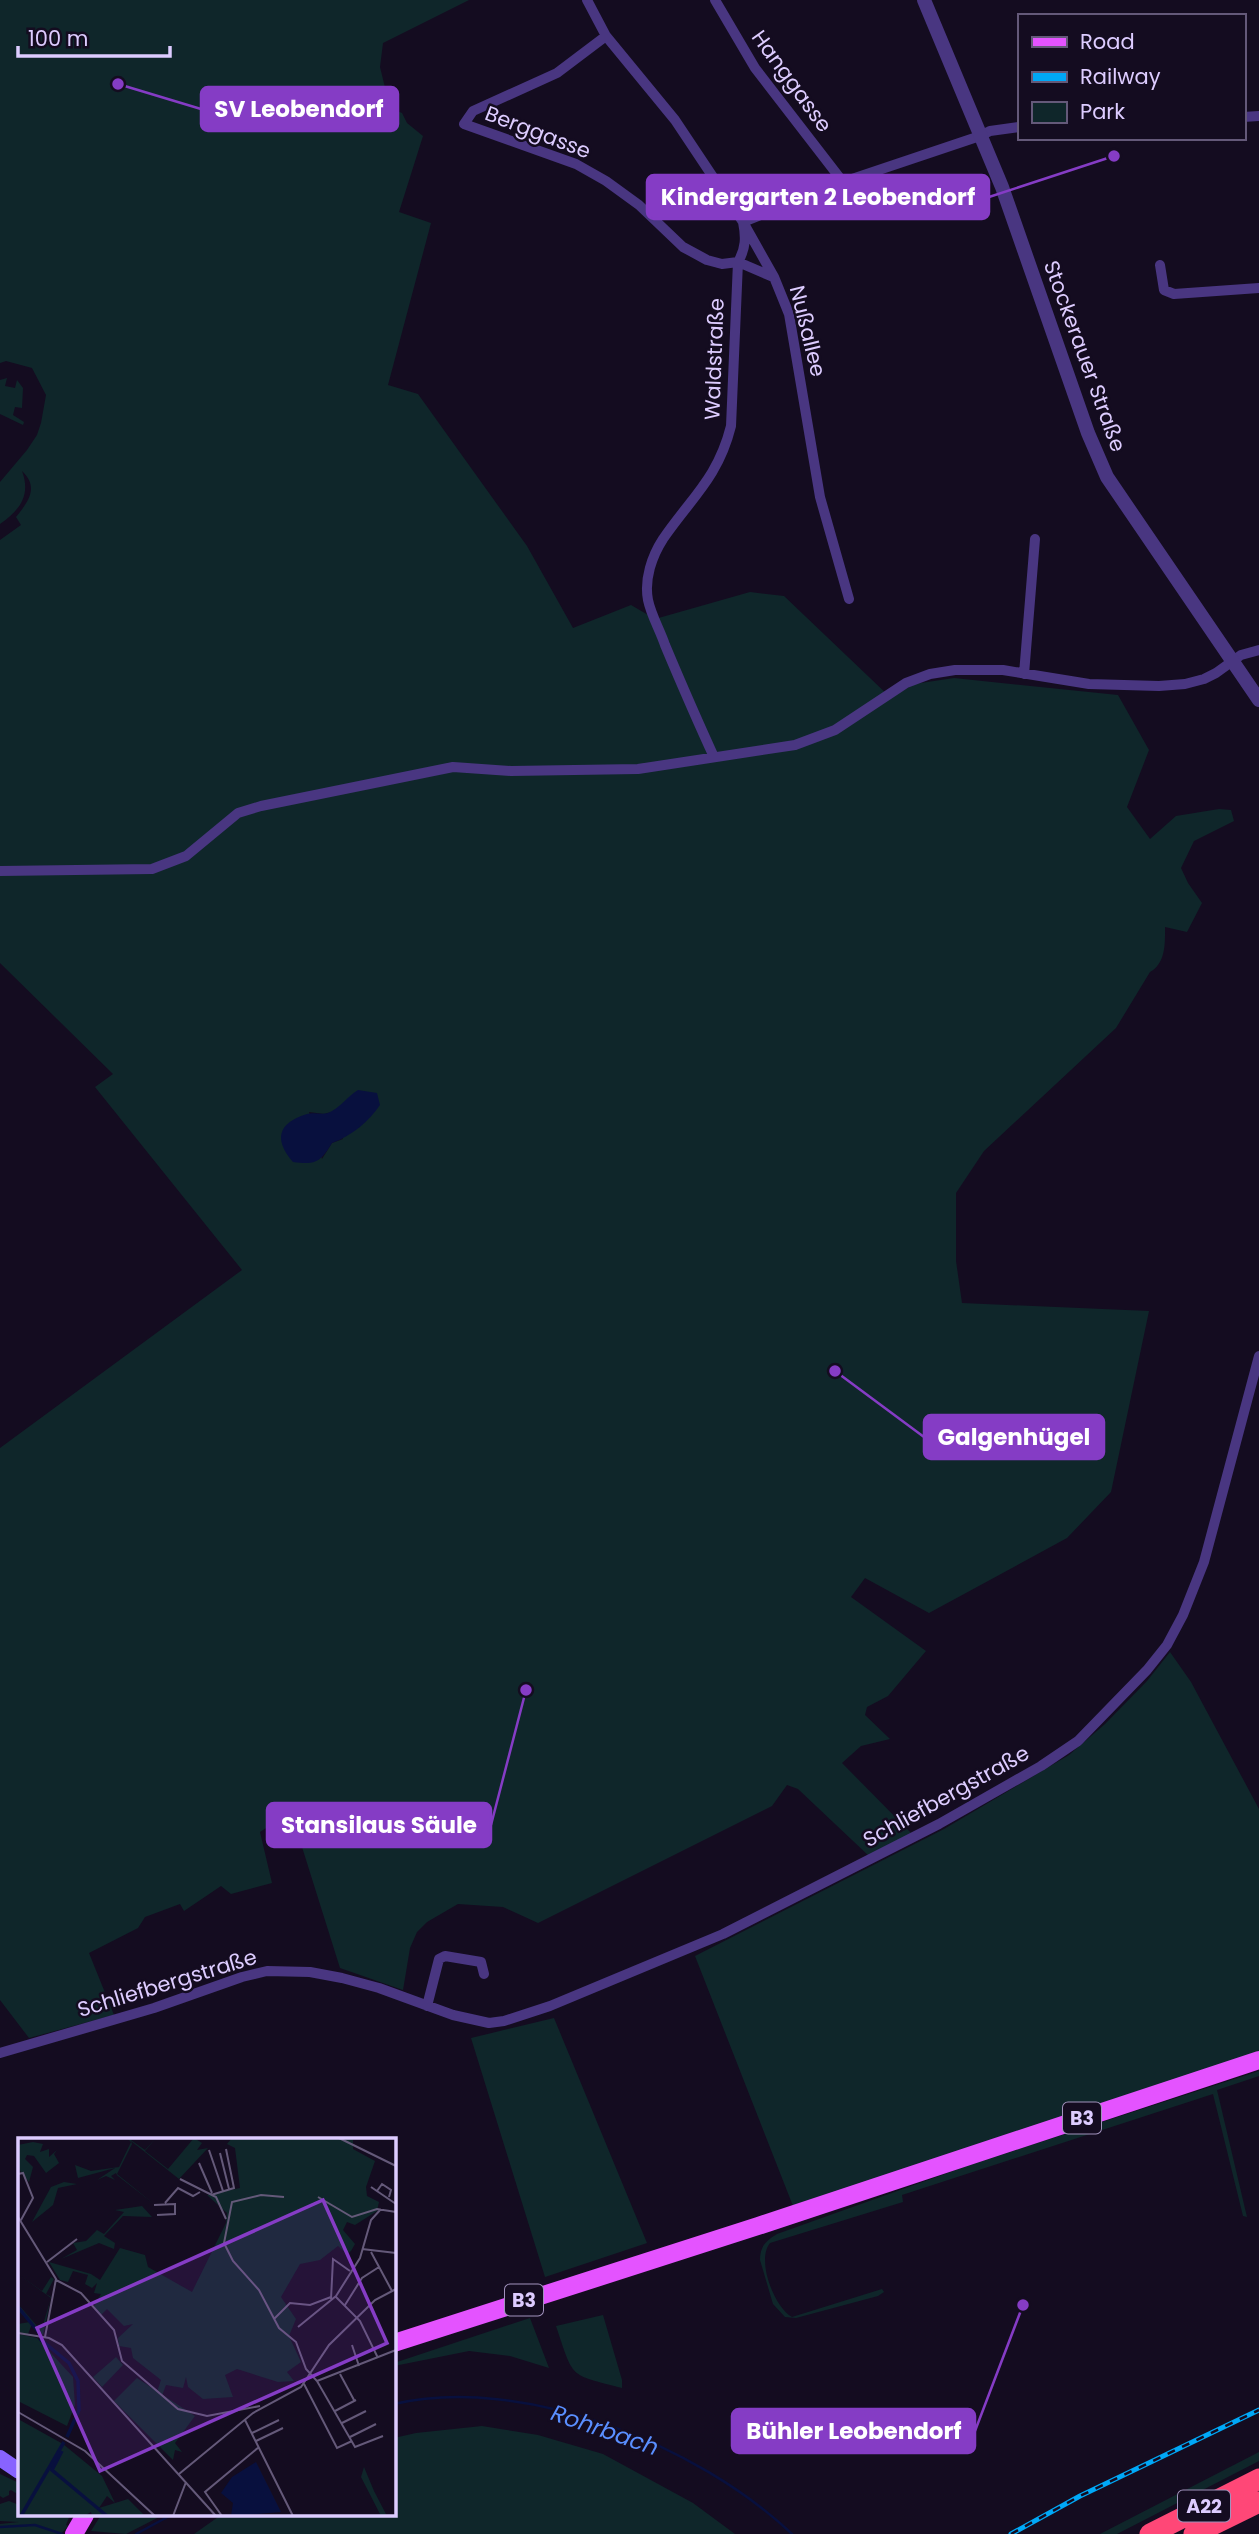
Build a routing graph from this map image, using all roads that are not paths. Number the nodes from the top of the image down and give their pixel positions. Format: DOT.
graph roads {
  1 [pos="587,0"];
  2 [pos="715,0"];
  3 [pos="924,0"];
  4 [pos="606,36"];
  5 [pos="1018,127"];
  6 [pos="980,136"];
  7 [pos="843,182"];
  8 [pos="743,222"];
  9 [pos="738,261"];
  10 [pos="1160,265"];
  11 [pos="774,277"];
  12 [pos="1259,288"];
  13 [pos="1035,539"];
  14 [pos="849,598"];
  15 [pos="1259,650"];
  16 [pos="1233,661"];
  17 [pos="1024,674"];
  18 [pos="1259,700"];
  19 [pos="714,757"];
  20 [pos="0,871"];
  21 [pos="1259,1356"];
  22 [pos="484,1974"];
  23 [pos="427,2006"];
  24 [pos="0,2053"];
  25 [pos="1259,2060"];
  26 [pos="396,2342"];
  27 [pos="0,2458"];
  28 [pos="18,2470"];
  29 [pos="1259,2479"];
  30 [pos="1259,2502"];
  31 [pos="1150,2534"];
  32 [pos="1194,2534"];
  1 -- 4 [label="street, Nußallee"];
  2 -- 7 [label="street, Hanggasse"];
  3 -- 6 [label="street, Stockerauer Straße"];
  4 -- 8 [label="street, Nußallee"];
  4 -- 9 [label="street, Berggasse"];
  5 -- 6 [label="street"];
  6 -- 7 [label="street"];
  6 -- 16 [label="street, Stockerauer Straße"];
  7 -- 8 [label="street"];
  8 -- 9 [label="street"];
  8 -- 11 [label="street, Nußallee"];
  9 -- 11 [label="street, Berggasse"];
  9 -- 19 [label="street, Waldstraße"];
  10 -- 12 [label="street"];
  11 -- 14 [label="street, Nußallee"];
  13 -- 17 [label="street"];
  15 -- 16 [label="street"];
  16 -- 17 [label="street"];
  16 -- 18 [label="street, Stockerauer Straße"];
  17 -- 19 [label="street"];
  19 -- 20 [label="street"];
  21 -- 23 [label="street, Schliefbergstraße"];
  22 -- 23 [label="street"];
  23 -- 24 [label="street, Schliefbergstraße"];
  25 -- 26 [label="main road, B3"];
  27 -- 28 [label="main road"];
  29 -- 31 [label="highway, A22"];
  30 -- 32 [label="highway, A22"];
}
